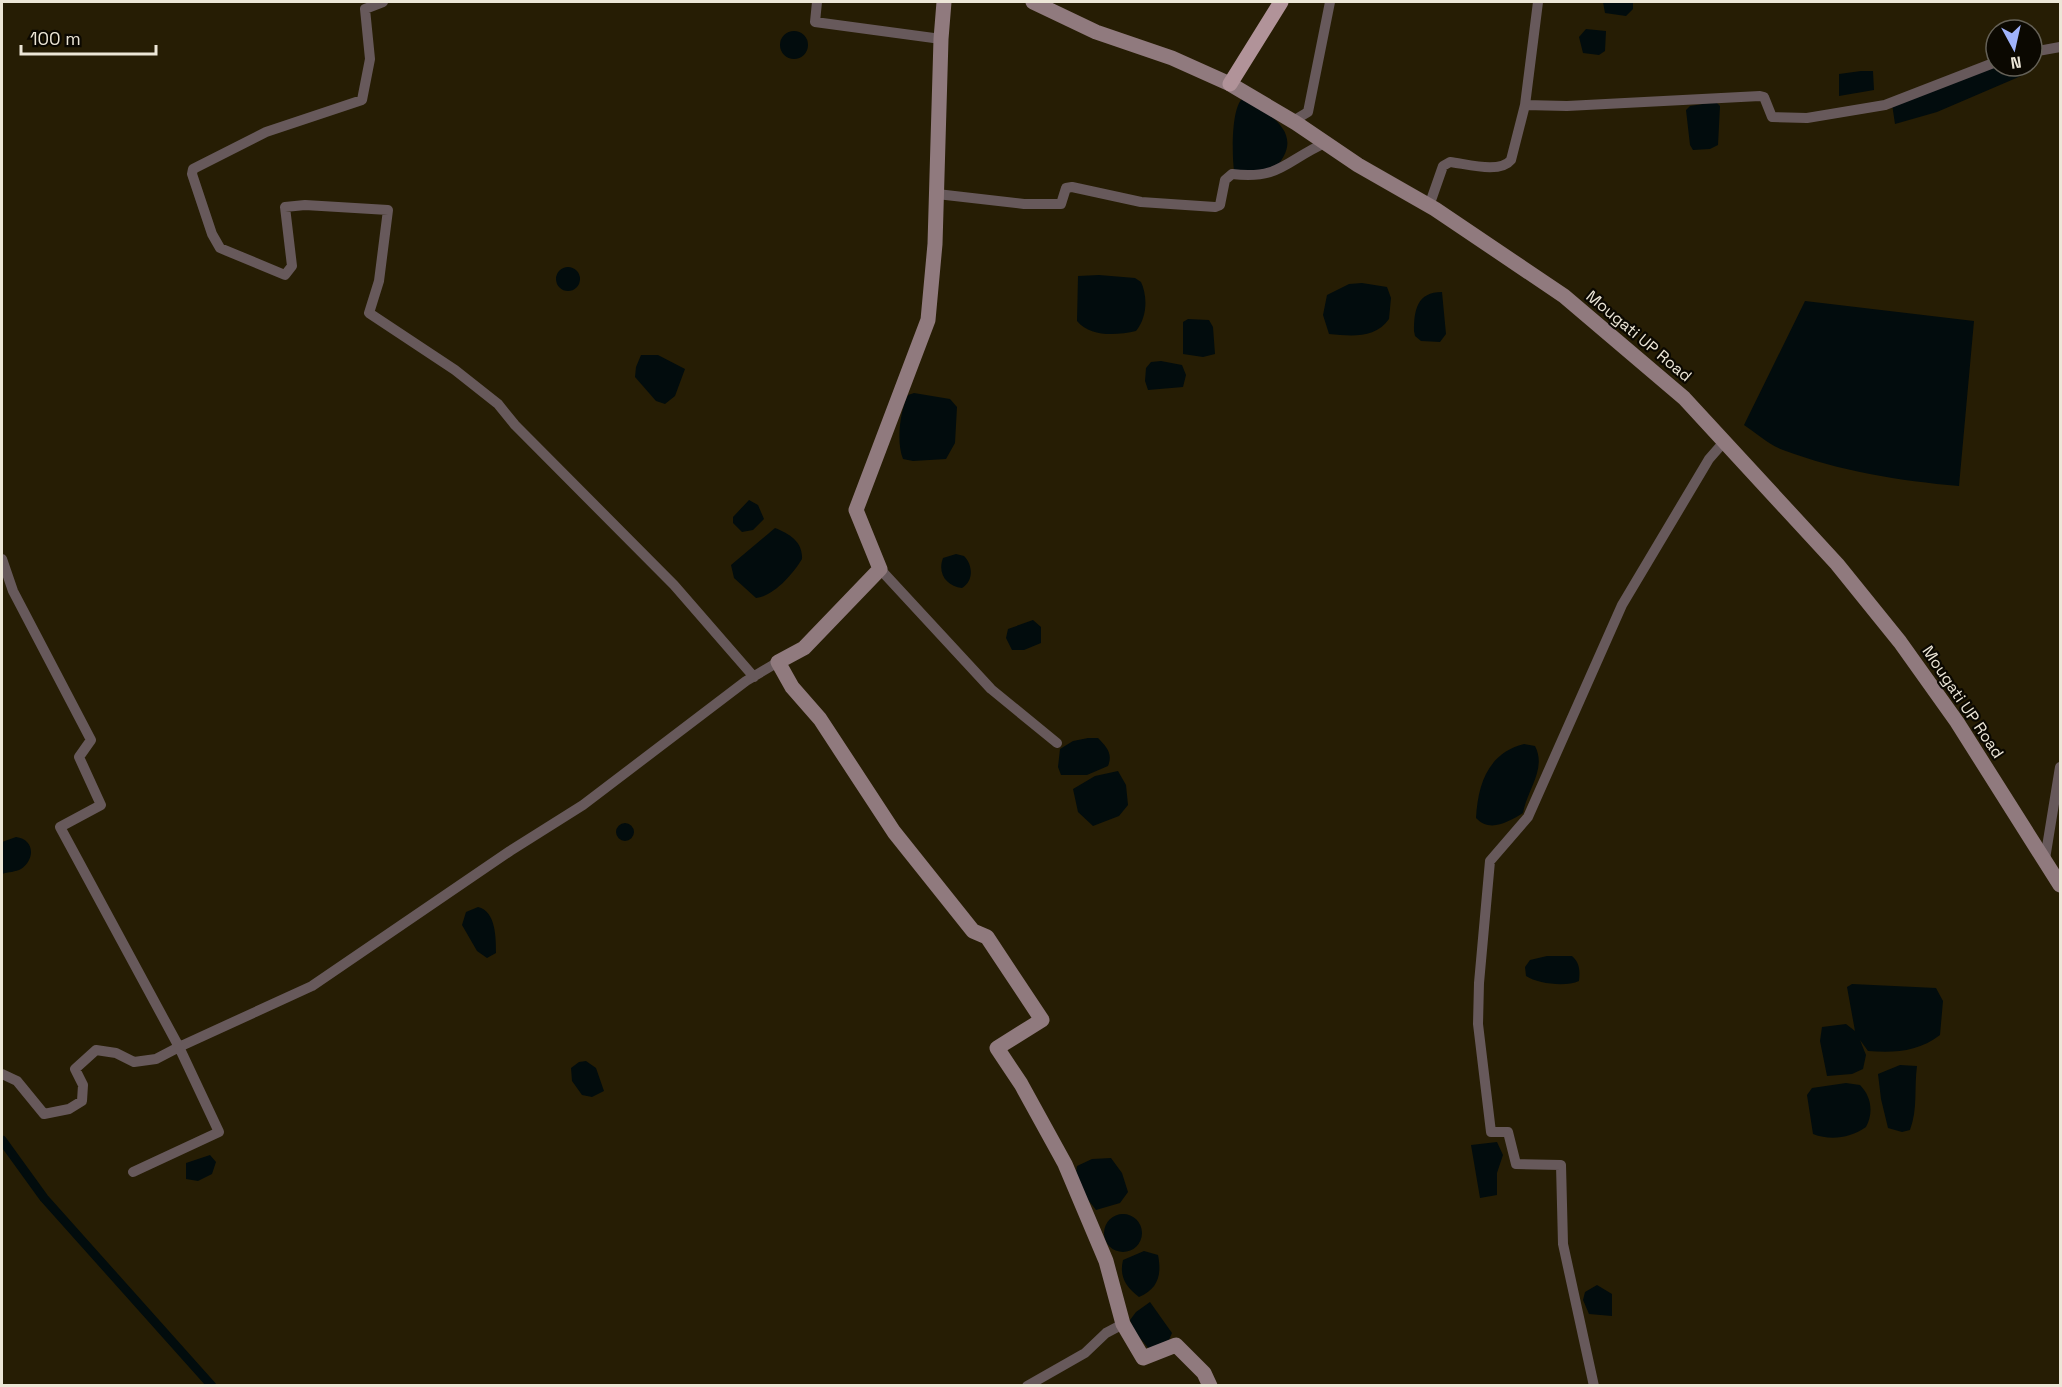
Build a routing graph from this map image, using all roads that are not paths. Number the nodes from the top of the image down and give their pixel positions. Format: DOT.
graph roads {
  1 [pos="383,2"];
  2 [pos="817,2"];
  3 [pos="945,2"];
  4 [pos="1033,2"];
  5 [pos="1281,2"];
  6 [pos="1330,2"];
  7 [pos="1538,2"];
  8 [pos="940,39"];
  9 [pos="2061,47"];
  10 [pos="2044,50"];
  11 [pos="1984,67"];
  12 [pos="1230,84"];
  13 [pos="1525,105"];
  14 [pos="1296,123"];
  15 [pos="1325,143"];
  16 [pos="937,194"];
  17 [pos="1429,206"];
  18 [pos="1723,443"];
  19 [pos="2,559"];
  20 [pos="880,569"];
  21 [pos="778,662"];
  22 [pos="754,677"];
  23 [pos="1057,743"];
  24 [pos="2061,767"];
  25 [pos="2045,859"];
  26 [pos="2061,885"];
  27 [pos="179,1047"];
  28 [pos="2,1074"];
  29 [pos="133,1172"];
  30 [pos="1123,1324"];
  31 [pos="1027,1386"];
  32 [pos="1210,1386"];
  33 [pos="1594,1386"];
  1 -- 22 [label="street"];
  2 -- 8 [label="street"];
  3 -- 8 [label="street"];
  4 -- 12 [label="street, Mougati UP Road"];
  5 -- 12 [label="main road"];
  6 -- 14 [label="street"];
  7 -- 13 [label="street"];
  8 -- 16 [label="street"];
  9 -- 10 [label="street"];
  11 -- 13 [label="street"];
  12 -- 14 [label="street, Mougati UP Road"];
  13 -- 17 [label="street"];
  14 -- 15 [label="street, Mougati UP Road"];
  15 -- 16 [label="street"];
  15 -- 17 [label="street, Mougati UP Road"];
  16 -- 20 [label="street"];
  17 -- 18 [label="street, Mougati UP Road"];
  18 -- 25 [label="street, Mougati UP Road"];
  18 -- 33 [label="street"];
  19 -- 27 [label="street"];
  20 -- 21 [label="street"];
  20 -- 23 [label="street"];
  21 -- 22 [label="street"];
  21 -- 30 [label="street"];
  22 -- 27 [label="street"];
  24 -- 25 [label="street"];
  25 -- 26 [label="street, Mougati UP Road"];
  27 -- 28 [label="street"];
  27 -- 29 [label="street"];
  30 -- 31 [label="street"];
  30 -- 32 [label="street"];
}
